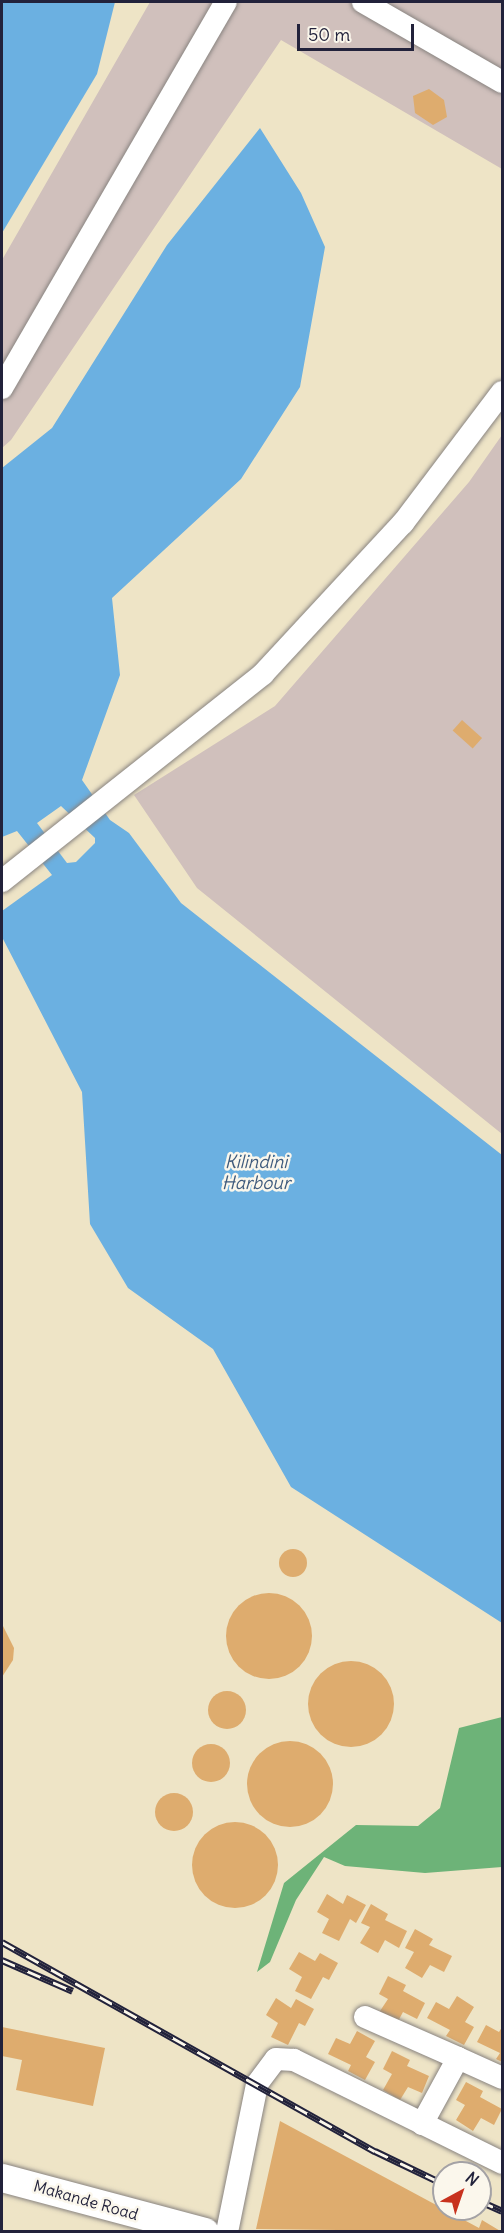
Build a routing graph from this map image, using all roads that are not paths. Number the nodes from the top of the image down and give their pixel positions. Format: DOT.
graph roads {
  1 [pos="226,2"];
  2 [pos="363,2"];
  3 [pos="502,82"];
  4 [pos="2,388"];
  5 [pos="502,392"];
  6 [pos="2,881"];
  7 [pos="365,2017"];
  8 [pos="458,2058"];
  9 [pos="502,2078"];
  10 [pos="422,2124"];
  11 [pos="502,2163"];
  12 [pos="2,2178"];
  13 [pos="205,2232"];
  14 [pos="227,2232"];
  1 -- 4 [label="street"];
  2 -- 3 [label="street"];
  5 -- 6 [label="street"];
  7 -- 8 [label="street"];
  8 -- 9 [label="street"];
  8 -- 10 [label="street"];
  10 -- 11 [label="street"];
  10 -- 14 [label="street"];
  12 -- 13 [label="main road, Makande Road"];
}
